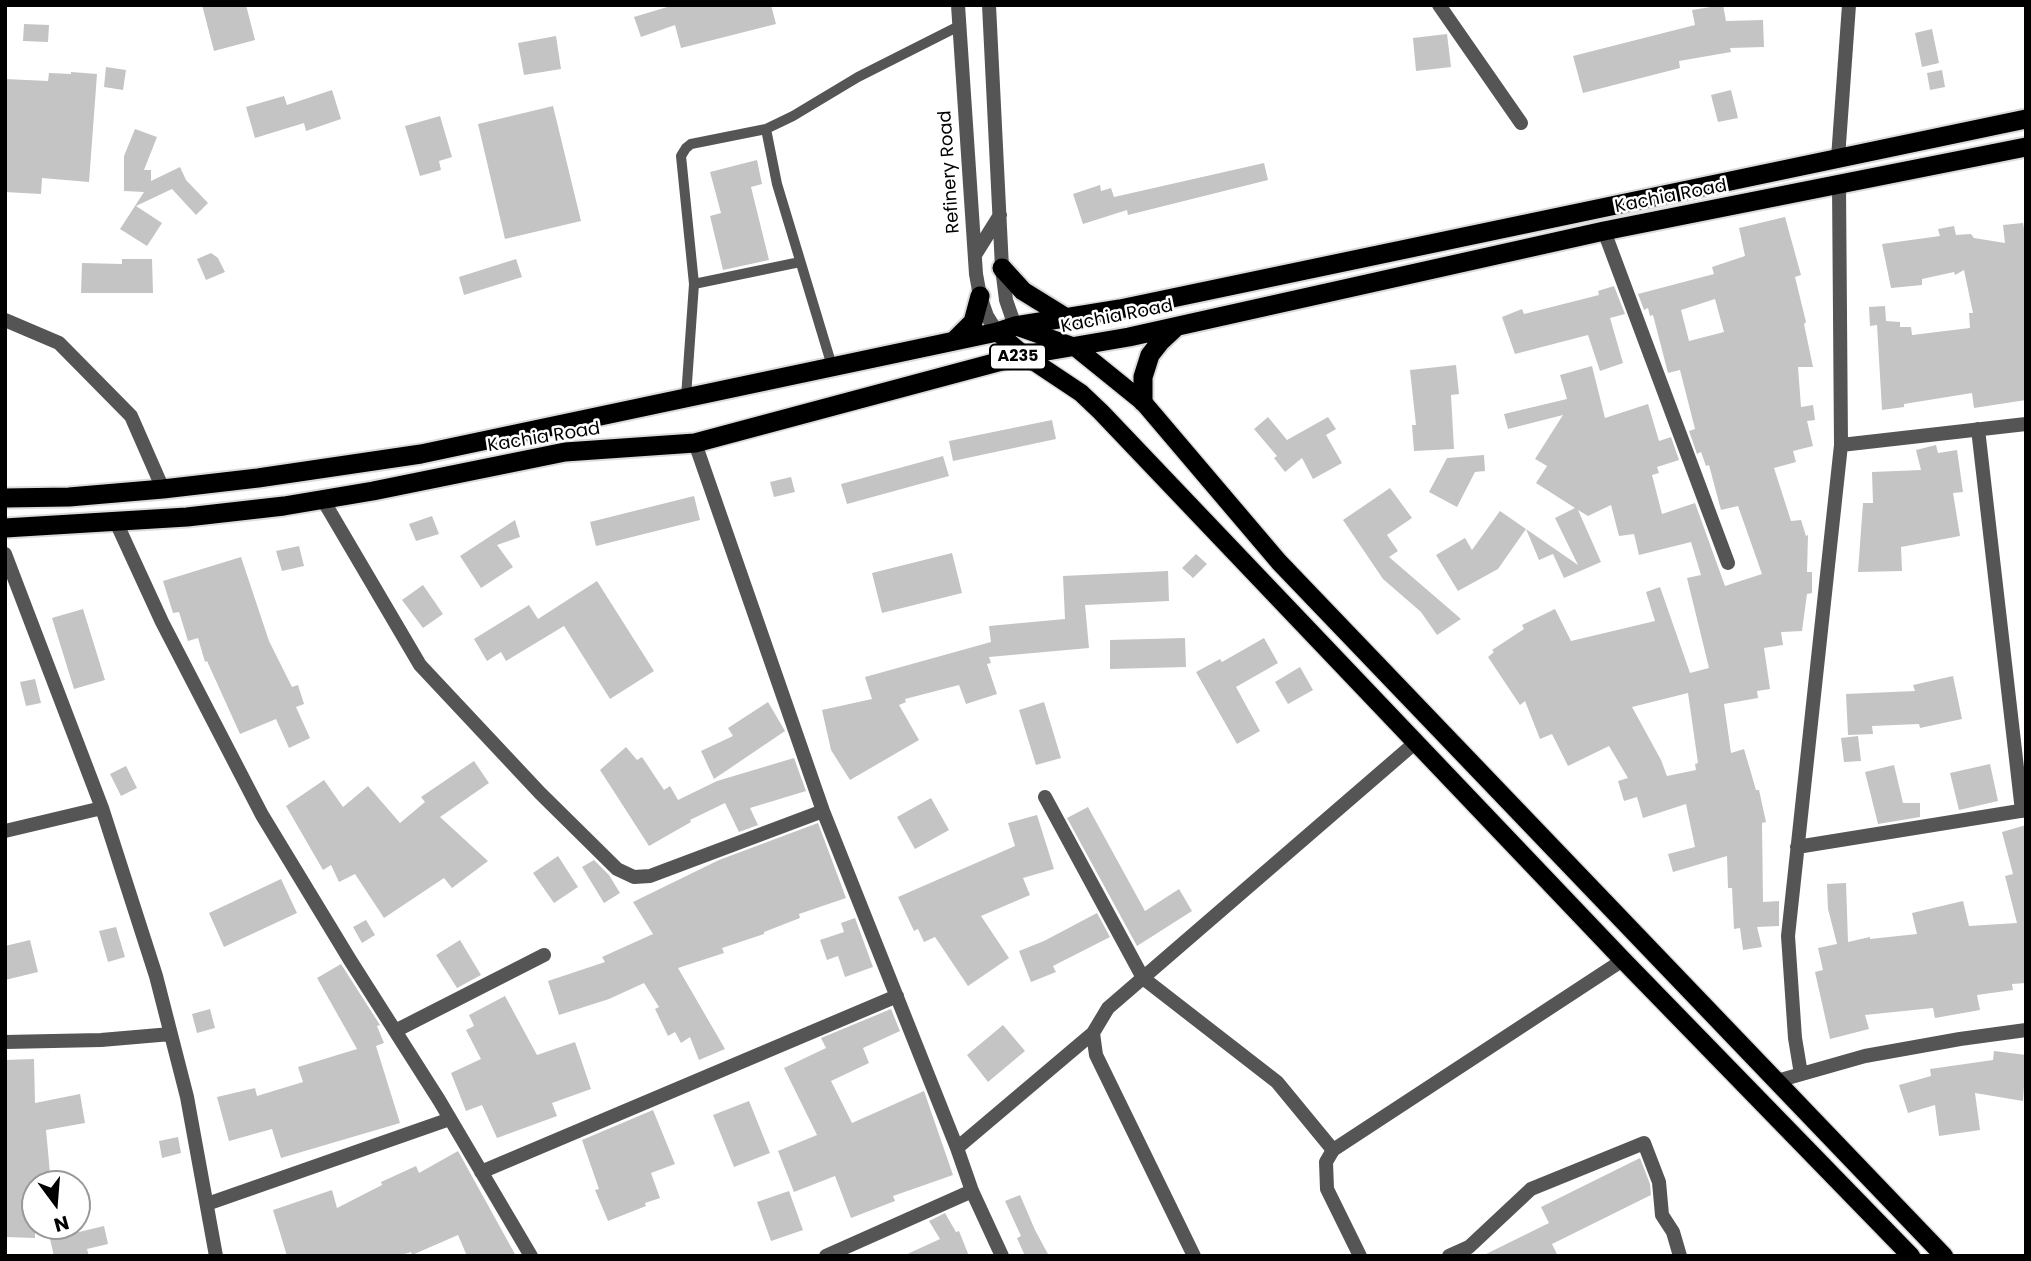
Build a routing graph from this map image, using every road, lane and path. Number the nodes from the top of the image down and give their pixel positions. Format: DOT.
graph roads {
  1 [pos="958,5"];
  2 [pos="989,5"];
  3 [pos="1439,5"];
  4 [pos="1849,5"];
  5 [pos="959,26"];
  6 [pos="2026,120"];
  7 [pos="1521,123"];
  8 [pos="766,129"];
  9 [pos="2026,147"];
  10 [pos="1838,158"];
  11 [pos="1839,185"];
  12 [pos="999,215"];
  13 [pos="1604,231"];
  14 [pos="975,255"];
  15 [pos="800,262"];
  16 [pos="1002,268"];
  17 [pos="694,284"];
  18 [pos="980,296"];
  19 [pos="1120,309"];
  20 [pos="1065,317"];
  21 [pos="5,320"];
  22 [pos="1177,327"];
  23 [pos="1006,329"];
  24 [pos="1129,337"];
  25 [pos="954,341"];
  26 [pos="1076,347"];
  27 [pos="1024,355"];
  28 [pos="832,366"];
  29 [pos="685,397"];
  30 [pos="1143,401"];
  31 [pos="2026,424"];
  32 [pos="1978,429"];
  33 [pos="695,443"];
  34 [pos="1841,445"];
  35 [pos="163,489"];
  36 [pos="5,498"];
  37 [pos="323,500"];
  38 [pos="116,522"];
  39 [pos="5,528"];
  40 [pos="5,554"];
  41 [pos="1728,563"];
  42 [pos="1416,742"];
  43 [pos="1045,797"];
  44 [pos="102,808"];
  45 [pos="823,811"];
  46 [pos="2024,811"];
  47 [pos="5,831"];
  48 [pos="1797,846"];
  49 [pos="544,955"];
  50 [pos="1623,960"];
  51 [pos="1143,978"];
  52 [pos="897,996"];
  53 [pos="2026,1030"];
  54 [pos="395,1031"];
  55 [pos="1093,1033"];
  56 [pos="170,1034"];
  57 [pos="5,1042"];
  58 [pos="1801,1074"];
  59 [pos="1777,1081"];
  60 [pos="450,1119"];
  61 [pos="957,1148"];
  62 [pos="1333,1150"];
  63 [pos="481,1172"];
  64 [pos="972,1191"];
  65 [pos="207,1204"];
  66 [pos="216,1256"];
  67 [pos="531,1256"];
  68 [pos="826,1256"];
  69 [pos="1002,1256"];
  70 [pos="1194,1256"];
  71 [pos="1360,1256"];
  72 [pos="1449,1256"];
  73 [pos="1680,1256"];
  74 [pos="1911,1256"];
  75 [pos="1944,1256"];
  1 -- 5 [label="street, Refinery Road"];
  2 -- 12 [label="street"];
  3 -- 7 [label="street"];
  4 -- 10 [label="street"];
  5 -- 8 [label="lane"];
  5 -- 14 [label="street, Refinery Road"];
  6 -- 10 [label="highway, Kachia Road / A235"];
  8 -- 15 [label="lane"];
  8 -- 17 [label="lane"];
  9 -- 11 [label="highway, Kachia Road / A235"];
  10 -- 19 [label="highway, Kachia Road / A235"];
  11 -- 13 [label="highway, Kachia Road / A235"];
  11 -- 34 [label="street"];
  12 -- 14 [label="street"];
  12 -- 16 [label="street"];
  13 -- 22 [label="highway, Kachia Road / A235"];
  13 -- 41 [label="street"];
  14 -- 18 [label="street, Refinery Road"];
  15 -- 17 [label="lane"];
  15 -- 28 [label="lane"];
  16 -- 20 [label="highway"];
  16 -- 23 [label="street"];
  17 -- 29 [label="lane"];
  18 -- 23 [label="street, Refinery Road"];
  18 -- 25 [label="highway"];
  19 -- 20 [label="highway, Kachia Road / A235"];
  19 -- 24 [label="highway"];
  20 -- 23 [label="highway, Kachia Road / A235"];
  21 -- 35 [label="street"];
  22 -- 24 [label="highway, Kachia Road / A235"];
  22 -- 30 [label="highway"];
  23 -- 25 [label="highway, Kachia Road / A235"];
  23 -- 26 [label="main road"];
  23 -- 27 [label="main road"];
  24 -- 26 [label="highway, Kachia Road / A235"];
  25 -- 28 [label="highway, Kachia Road / A235"];
  26 -- 27 [label="highway, Kachia Road / A235"];
  26 -- 30 [label="main road"];
  27 -- 33 [label="highway, Kachia Road / A235"];
  27 -- 42 [label="main road"];
  28 -- 29 [label="highway, Kachia Road / A235"];
  29 -- 35 [label="highway, Kachia Road / A235"];
  30 -- 59 [label="main road"];
  31 -- 32 [label="street"];
  32 -- 34 [label="street"];
  32 -- 46 [label="street"];
  33 -- 37 [label="highway, Kachia Road / A235"];
  33 -- 45 [label="street"];
  34 -- 48 [label="street"];
  35 -- 36 [label="highway, Kachia Road / A235"];
  37 -- 38 [label="highway, Kachia Road / A235"];
  37 -- 45 [label="street"];
  38 -- 39 [label="highway, Kachia Road / A235"];
  38 -- 54 [label="street"];
  40 -- 44 [label="street"];
  42 -- 50 [label="main road"];
  42 -- 51 [label="street"];
  43 -- 51 [label="street"];
  44 -- 47 [label="street"];
  44 -- 56 [label="street"];
  45 -- 52 [label="street"];
  46 -- 48 [label="street"];
  48 -- 58 [label="street"];
  49 -- 54 [label="street"];
  50 -- 62 [label="street"];
  50 -- 74 [label="main road"];
  51 -- 55 [label="street"];
  51 -- 62 [label="street"];
  52 -- 61 [label="street"];
  52 -- 63 [label="street"];
  53 -- 58 [label="street"];
  54 -- 60 [label="street"];
  55 -- 61 [label="street"];
  55 -- 70 [label="street"];
  56 -- 57 [label="street"];
  56 -- 65 [label="street"];
  58 -- 59 [label="street"];
  59 -- 75 [label="main road"];
  60 -- 63 [label="street"];
  60 -- 65 [label="street"];
  61 -- 64 [label="street"];
  62 -- 71 [label="street"];
  63 -- 67 [label="street"];
  64 -- 68 [label="street"];
  64 -- 69 [label="street"];
  65 -- 66 [label="street"];
  72 -- 73 [label="street"];
}
